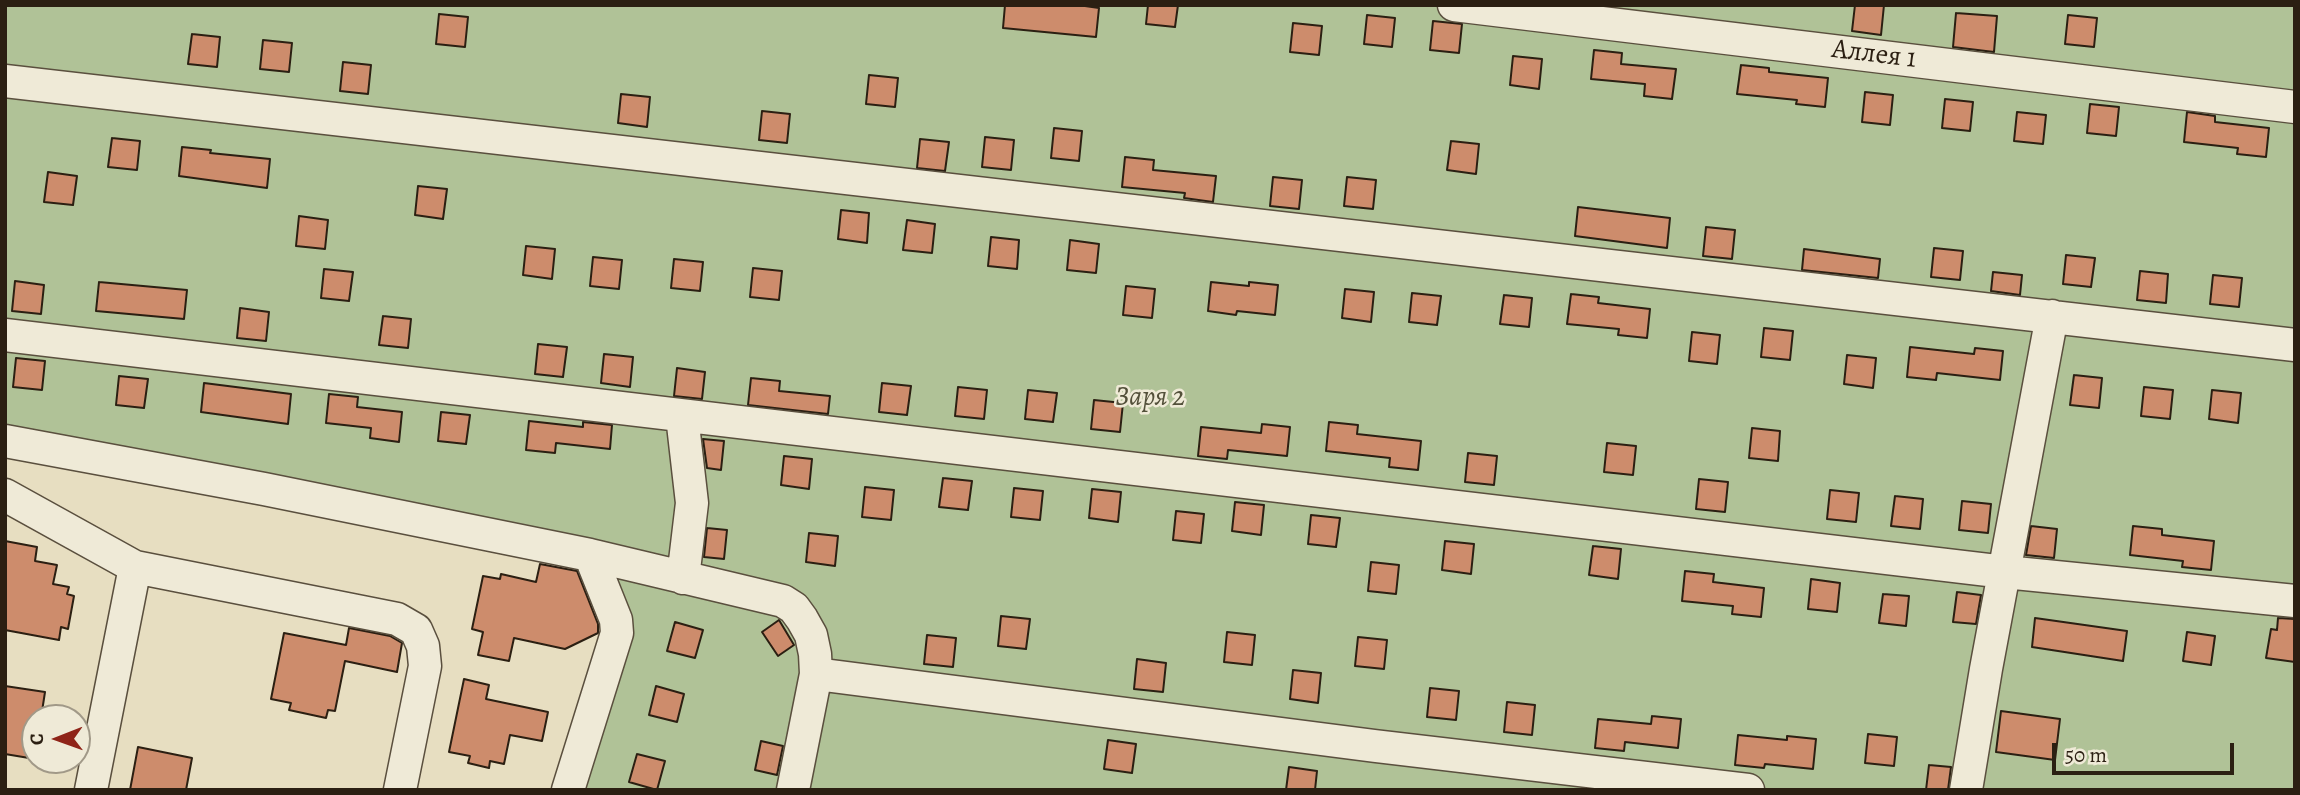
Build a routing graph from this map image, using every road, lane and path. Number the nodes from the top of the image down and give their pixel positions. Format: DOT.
graph roads {
  1 [pos="1454,5"];
  2 [pos="5,81"];
  3 [pos="2295,107"];
  4 [pos="2052,316"];
  5 [pos="5,335"];
  6 [pos="2295,345"];
  7 [pos="682,415"];
  8 [pos="5,441"];
  9 [pos="5,495"];
  10 [pos="590,555"];
  11 [pos="135,567"];
  12 [pos="2005,572"];
  13 [pos="683,578"];
  14 [pos="2295,601"];
  15 [pos="816,674"];
  16 [pos="91,790"];
  17 [pos="400,790"];
  18 [pos="568,790"];
  19 [pos="793,790"];
  20 [pos="1748,790"];
  21 [pos="1966,790"];
  1 -- 3 [label="street, Аллея 1"];
  2 -- 4 [label="street"];
  4 -- 6 [label="street"];
  4 -- 12 [label="street"];
  5 -- 7 [label="street"];
  7 -- 12 [label="street"];
  7 -- 13 [label="street"];
  8 -- 10 [label="street"];
  9 -- 11 [label="street"];
  10 -- 13 [label="street"];
  10 -- 18 [label="street"];
  11 -- 16 [label="street"];
  11 -- 17 [label="street"];
  12 -- 14 [label="street"];
  12 -- 21 [label="street"];
  13 -- 15 [label="street"];
  15 -- 19 [label="street"];
  15 -- 20 [label="street"];
}
